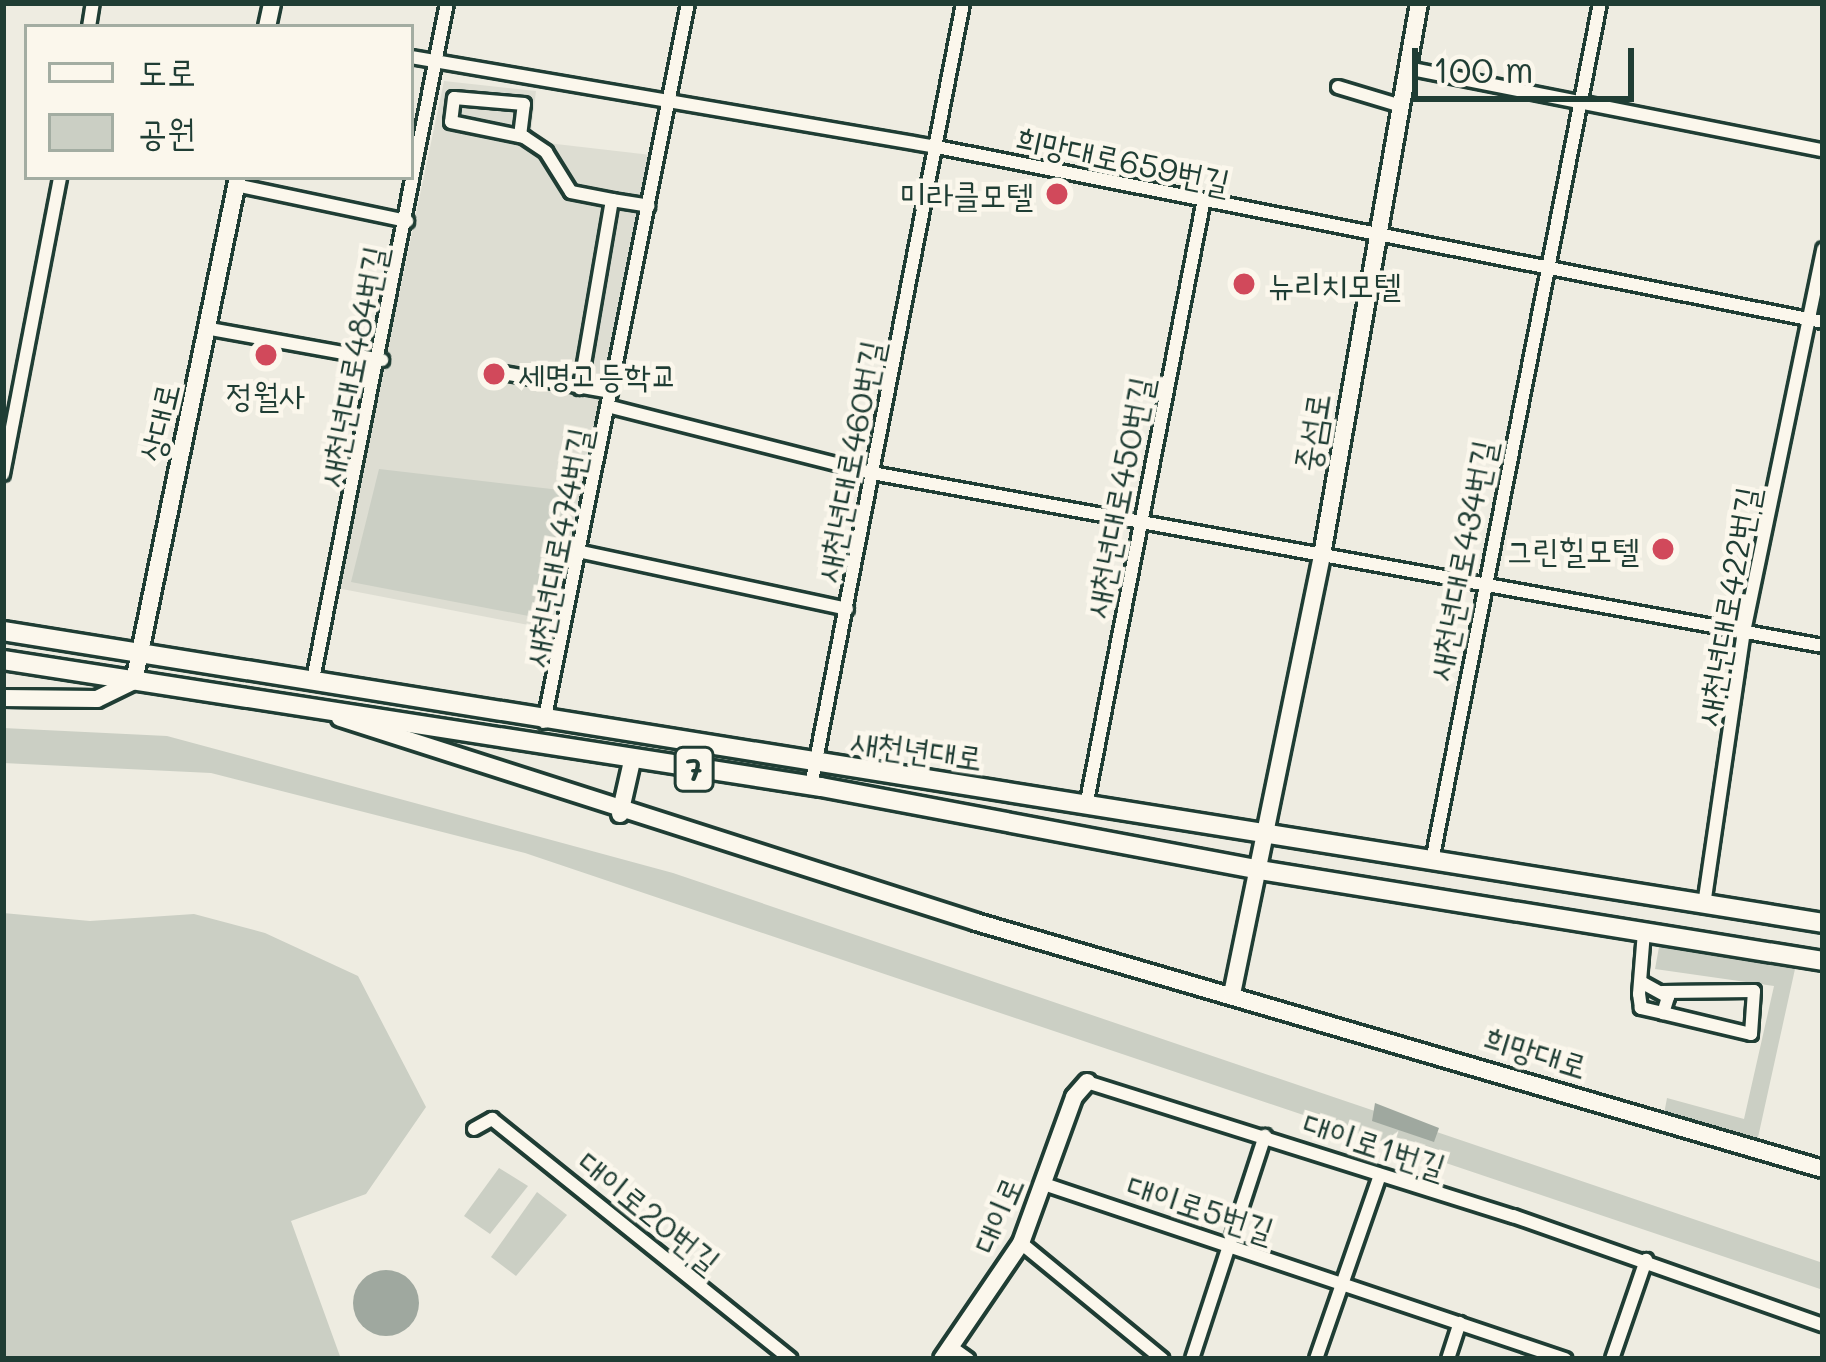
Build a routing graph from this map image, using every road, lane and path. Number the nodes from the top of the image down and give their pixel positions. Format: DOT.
graph roads {
  1 [pos="447,3"];
  2 [pos="688,3"];
  3 [pos="963,3"];
  4 [pos="1419,3"];
  5 [pos="1600,3"];
  6 [pos="414,58"];
  7 [pos="435,62"];
  8 [pos="1407,68"];
  9 [pos="500,72"];
  10 [pos="1337,87"];
  11 [pos="672,98"];
  12 [pos="1583,98"];
  13 [pos="495,102"];
  14 [pos="1400,106"];
  15 [pos="520,136"];
  16 [pos="937,147"];
  17 [pos="1823,151"];
  18 [pos="59,180"];
  19 [pos="237,181"];
  20 [pos="612,200"];
  21 [pos="1203,204"];
  22 [pos="650,206"];
  23 [pos="407,221"];
  24 [pos="1373,235"];
  25 [pos="1823,249"];
  26 [pos="1544,270"];
  27 [pos="1817,320"];
  28 [pos="210,329"];
  29 [pos="382,360"];
  30 [pos="492,371"];
  31 [pos="580,388"];
  32 [pos="611,400"];
  33 [pos="872,472"];
  34 [pos="3,474"];
  35 [pos="1138,521"];
  36 [pos="582,552"];
  37 [pos="1322,555"];
  38 [pos="1482,584"];
  39 [pos="847,609"];
  40 [pos="3,631"];
  41 [pos="1744,632"];
  42 [pos="1823,646"];
  43 [pos="139,653"];
  44 [pos="3,661"];
  45 [pos="313,679"];
  46 [pos="134,681"];
  47 [pos="3,698"];
  48 [pos="340,718"];
  49 [pos="544,722"];
  50 [pos="632,761"];
  51 [pos="815,763"];
  52 [pos="811,785"];
  53 [pos="1087,802"];
  54 [pos="620,814"];
  55 [pos="1259,832"];
  56 [pos="1432,861"];
  57 [pos="1253,869"];
  58 [pos="1704,905"];
  59 [pos="1823,923"];
  60 [pos="1644,932"];
  61 [pos="1823,961"];
  62 [pos="1641,982"];
  63 [pos="1662,992"];
  64 [pos="1232,994"];
  65 [pos="1663,1013"];
  66 [pos="1087,1082"];
  67 [pos="474,1129"];
  68 [pos="1265,1136"];
  69 [pos="1823,1169"];
  70 [pos="1380,1175"];
  71 [pos="1044,1184"];
  72 [pos="1022,1243"];
  73 [pos="1228,1243"];
  74 [pos="1646,1260"];
  75 [pos="1341,1284"];
  76 [pos="1460,1323"];
  77 [pos="1823,1325"];
  78 [pos="946,1353"];
  79 [pos="790,1359"];
  80 [pos="968,1359"];
  81 [pos="1162,1359"];
  82 [pos="1192,1359"];
  83 [pos="1316,1359"];
  84 [pos="1448,1359"];
  85 [pos="1565,1359"];
  86 [pos="1612,1359"];
  1 -- 7 [label="street, 새천년대로484번길"];
  2 -- 11 [label="street, 새천년대로474번길"];
  3 -- 16 [label="street, 새천년대로460번길"];
  4 -- 8 [label="street, 중섬로"];
  5 -- 12 [label="street, 새천년대로434번길"];
  6 -- 7 [label="street, 희망대로659번길"];
  7 -- 9 [label="street, 희망대로659번길"];
  7 -- 23 [label="street, 새천년대로484번길"];
  8 -- 12 [label="street"];
  8 -- 14 [label="street, 중섬로"];
  9 -- 11 [label="street, 희망대로659번길"];
  9 -- 13 [label="street"];
  10 -- 14 [label="street"];
  11 -- 16 [label="street, 희망대로659번길"];
  11 -- 22 [label="street, 새천년대로474번길"];
  12 -- 17 [label="street"];
  12 -- 26 [label="street, 새천년대로434번길"];
  13 -- 15 [label="street"];
  13 -- 15 [label="street"];
  14 -- 24 [label="street, 중섬로"];
  15 -- 20 [label="street"];
  16 -- 21 [label="street, 희망대로659번길"];
  16 -- 33 [label="street, 새천년대로460번길"];
  18 -- 34 [label="street"];
  19 -- 23 [label="street"];
  19 -- 28 [label="street, 상대로"];
  20 -- 22 [label="street"];
  20 -- 31 [label="street"];
  21 -- 24 [label="street, 희망대로659번길"];
  21 -- 35 [label="street, 새천년대로450번길"];
  22 -- 32 [label="street, 새천년대로474번길"];
  23 -- 29 [label="street, 새천년대로484번길"];
  24 -- 26 [label="street, 희망대로659번길"];
  24 -- 37 [label="street, 중섬로"];
  25 -- 27 [label="street, 새천년대로422번길"];
  26 -- 27 [label="street, 희망대로659번길"];
  26 -- 38 [label="street, 새천년대로434번길"];
  27 -- 41 [label="street, 새천년대로422번길"];
  28 -- 29 [label="street"];
  28 -- 43 [label="street, 상대로"];
  29 -- 45 [label="street, 새천년대로484번길"];
  30 -- 31 [label="street"];
  31 -- 32 [label="street"];
  32 -- 33 [label="street"];
  32 -- 36 [label="street, 새천년대로474번길"];
  33 -- 35 [label="street"];
  33 -- 39 [label="street, 새천년대로460번길"];
  35 -- 37 [label="street"];
  35 -- 53 [label="street, 새천년대로450번길"];
  36 -- 39 [label="street"];
  36 -- 49 [label="street, 새천년대로474번길"];
  37 -- 38 [label="street"];
  37 -- 55 [label="street, 중섬로"];
  38 -- 41 [label="street"];
  38 -- 56 [label="street, 새천년대로434번길"];
  39 -- 51 [label="street, 새천년대로460번길"];
  40 -- 43 [label="main road, 새천년대로 / 7"];
  41 -- 42 [label="street"];
  41 -- 58 [label="street, 새천년대로422번길"];
  43 -- 45 [label="main road, 새천년대로 / 7"];
  43 -- 46 [label="street, 상대로"];
  44 -- 46 [label="main road, 새천년대로 / 7"];
  45 -- 49 [label="main road, 새천년대로 / 7"];
  46 -- 47 [label="street"];
  46 -- 48 [label="main road, 새천년대로 / 7"];
  48 -- 50 [label="main road, 새천년대로 / 7"];
  48 -- 54 [label="street, 새천년대로"];
  49 -- 51 [label="main road, 새천년대로 / 7"];
  50 -- 52 [label="main road, 새천년대로 / 7"];
  50 -- 54 [label="street"];
  51 -- 52 [label="street, 새천년대로460번길"];
  51 -- 53 [label="main road, 새천년대로 / 7"];
  52 -- 57 [label="main road, 새천년대로 / 7"];
  53 -- 55 [label="main road, 새천년대로 / 7"];
  54 -- 64 [label="street, 새천년대로"];
  55 -- 56 [label="main road, 새천년대로 / 7"];
  55 -- 57 [label="street, 중섬로"];
  56 -- 58 [label="main road, 새천년대로 / 7"];
  57 -- 60 [label="main road, 새천년대로 / 7"];
  57 -- 64 [label="street"];
  58 -- 59 [label="main road, 새천년대로 / 7"];
  60 -- 61 [label="main road, 새천년대로 / 7"];
  60 -- 62 [label="street"];
  62 -- 63 [label="street"];
  62 -- 65 [label="street"];
  63 -- 65 [label="street"];
  63 -- 65 [label="street"];
  64 -- 69 [label="street, 희망대로"];
  66 -- 68 [label="street, 대이로1번길"];
  66 -- 71 [label="street, 대이로"];
  67 -- 79 [label="street, 대이로20번길"];
  68 -- 70 [label="street, 대이로1번길"];
  68 -- 73 [label="street"];
  70 -- 74 [label="street, 대이로1번길"];
  70 -- 75 [label="street"];
  71 -- 72 [label="street, 대이로"];
  71 -- 73 [label="street, 대이로5번길"];
  72 -- 78 [label="street, 대이로"];
  72 -- 81 [label="street"];
  73 -- 75 [label="street, 대이로5번길"];
  73 -- 82 [label="street"];
  74 -- 77 [label="street, 대이로1번길"];
  74 -- 86 [label="street"];
  75 -- 76 [label="street, 대이로5번길"];
  75 -- 83 [label="street"];
  76 -- 84 [label="street"];
  76 -- 85 [label="street, 대이로5번길"];
  78 -- 80 [label="street"];
}
